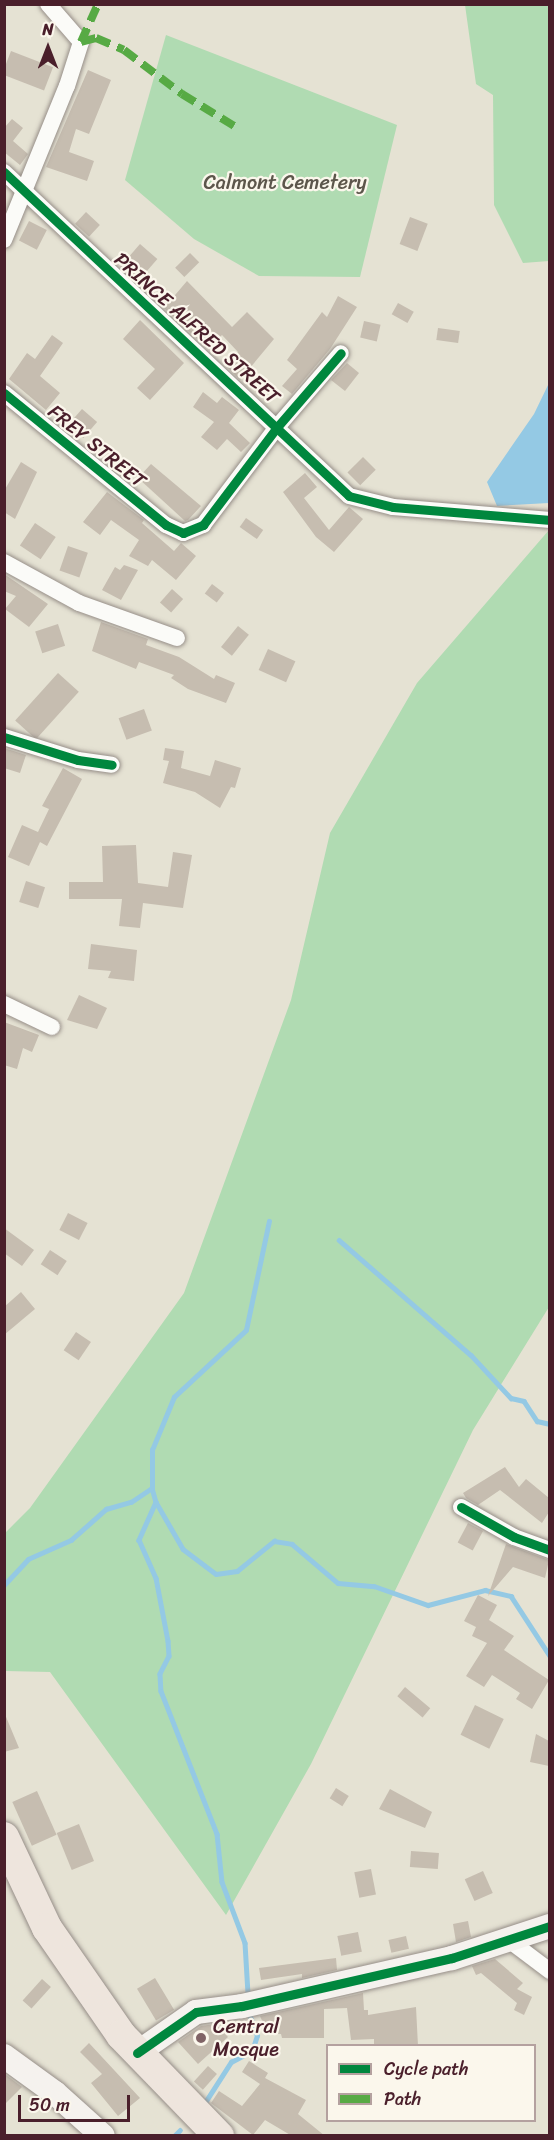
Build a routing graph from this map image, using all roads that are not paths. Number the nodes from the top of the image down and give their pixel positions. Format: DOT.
graph roads {
  1 [pos="48,4"];
  2 [pos="4,172"];
  3 [pos="25,192"];
  4 [pos="4,240"];
  5 [pos="341,353"];
  6 [pos="4,393"];
  7 [pos="278,426"];
  8 [pos="549,520"];
  9 [pos="4,562"];
  10 [pos="177,638"];
  11 [pos="4,737"];
  12 [pos="112,765"];
  13 [pos="4,1004"];
  14 [pos="52,1027"];
  15 [pos="461,1507"];
  16 [pos="549,1550"];
  17 [pos="4,1837"];
  18 [pos="4,1870"];
  19 [pos="549,1926"];
  20 [pos="510,1941"];
  21 [pos="549,1971"];
  22 [pos="137,2053"];
  23 [pos="4,2056"];
  24 [pos="103,2136"];
  25 [pos="198,2136"];
  26 [pos="219,2136"];
  1 -- 3 [label="street"];
  2 -- 3 [label="street, PRINCE ALFRED STREET"];
  3 -- 4 [label="street"];
  3 -- 7 [label="street, PRINCE ALFRED STREET"];
  5 -- 7 [label="street"];
  6 -- 7 [label="street, FREY STREET"];
  7 -- 8 [label="street, PRINCE ALFRED STREET"];
  9 -- 10 [label="street"];
  11 -- 12 [label="street"];
  13 -- 14 [label="street"];
  15 -- 16 [label="street"];
  17 -- 22 [label="highway"];
  18 -- 25 [label="highway"];
  19 -- 20 [label="street"];
  20 -- 21 [label="street"];
  20 -- 22 [label="street"];
  22 -- 26 [label="highway"];
  23 -- 24 [label="street"];
}
